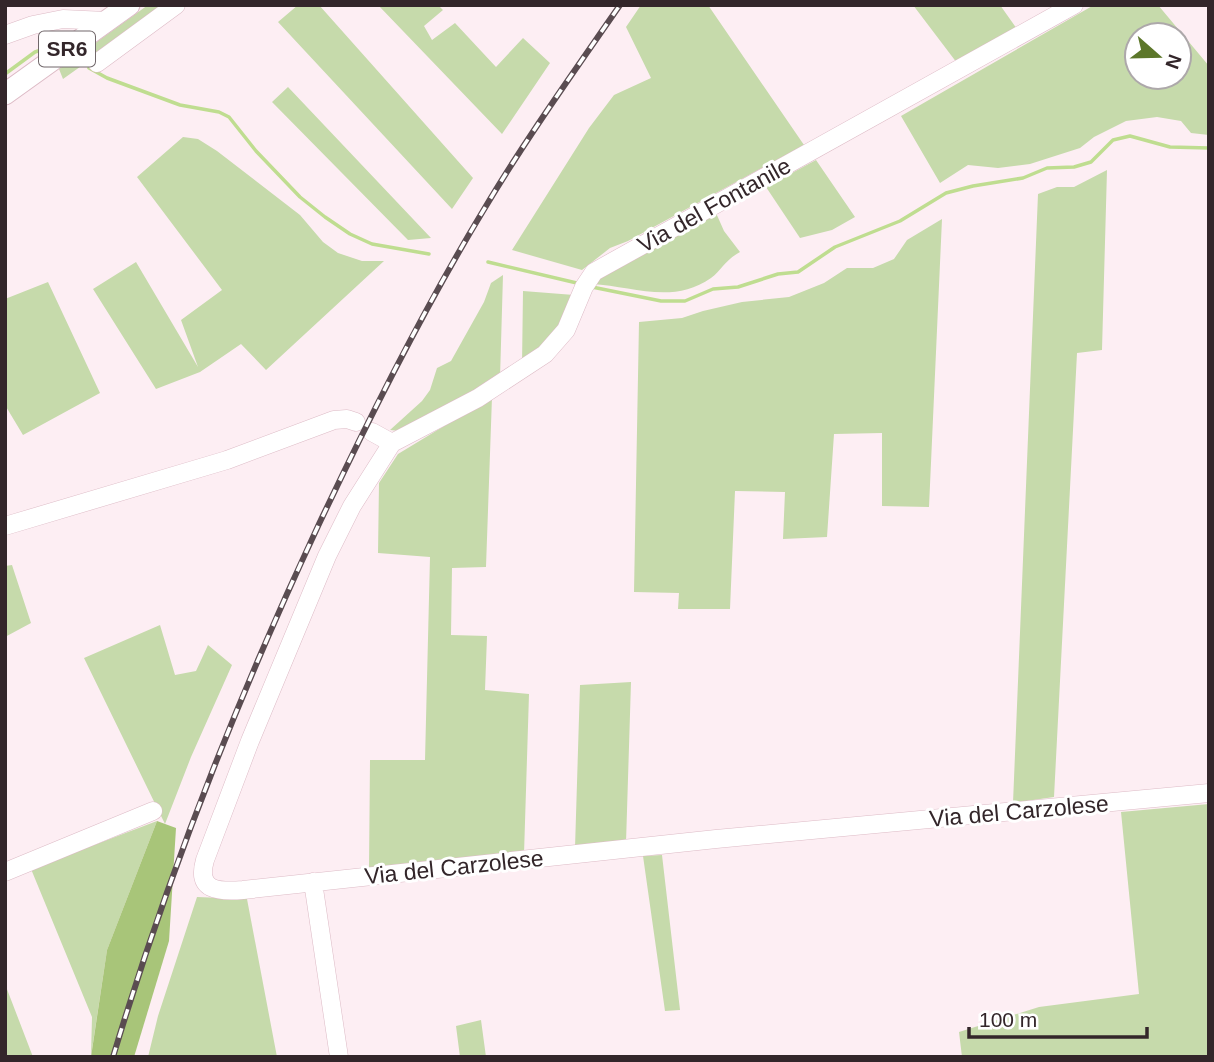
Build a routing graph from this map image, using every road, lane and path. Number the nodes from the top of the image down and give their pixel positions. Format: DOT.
graph roads {
  1 [pos="129,5"];
  2 [pos="176,5"];
  3 [pos="1074,5"];
  4 [pos="5,35"];
  5 [pos="72,37"];
  6 [pos="97,63"];
  7 [pos="5,93"];
  8 [pos="356,422"];
  9 [pos="372,432"];
  10 [pos="392,443"];
  11 [pos="5,526"];
  12 [pos="1209,793"];
  13 [pos="153,811"];
  14 [pos="5,872"];
  15 [pos="313,882"];
  16 [pos="338,1057"];
  1 -- 5 [label="main road, SR6"];
  2 -- 6 [label="street"];
  3 -- 10 [label="street, Via del Fontanile"];
  4 -- 5 [label="street"];
  5 -- 7 [label="main road, SR6"];
  8 -- 11 [label="street"];
  9 -- 10 [label="street"];
  10 -- 15 [label="street, Via del Carzolese"];
  12 -- 15 [label="street, Via del Carzolese"];
  13 -- 14 [label="street"];
  15 -- 16 [label="street"];
}
